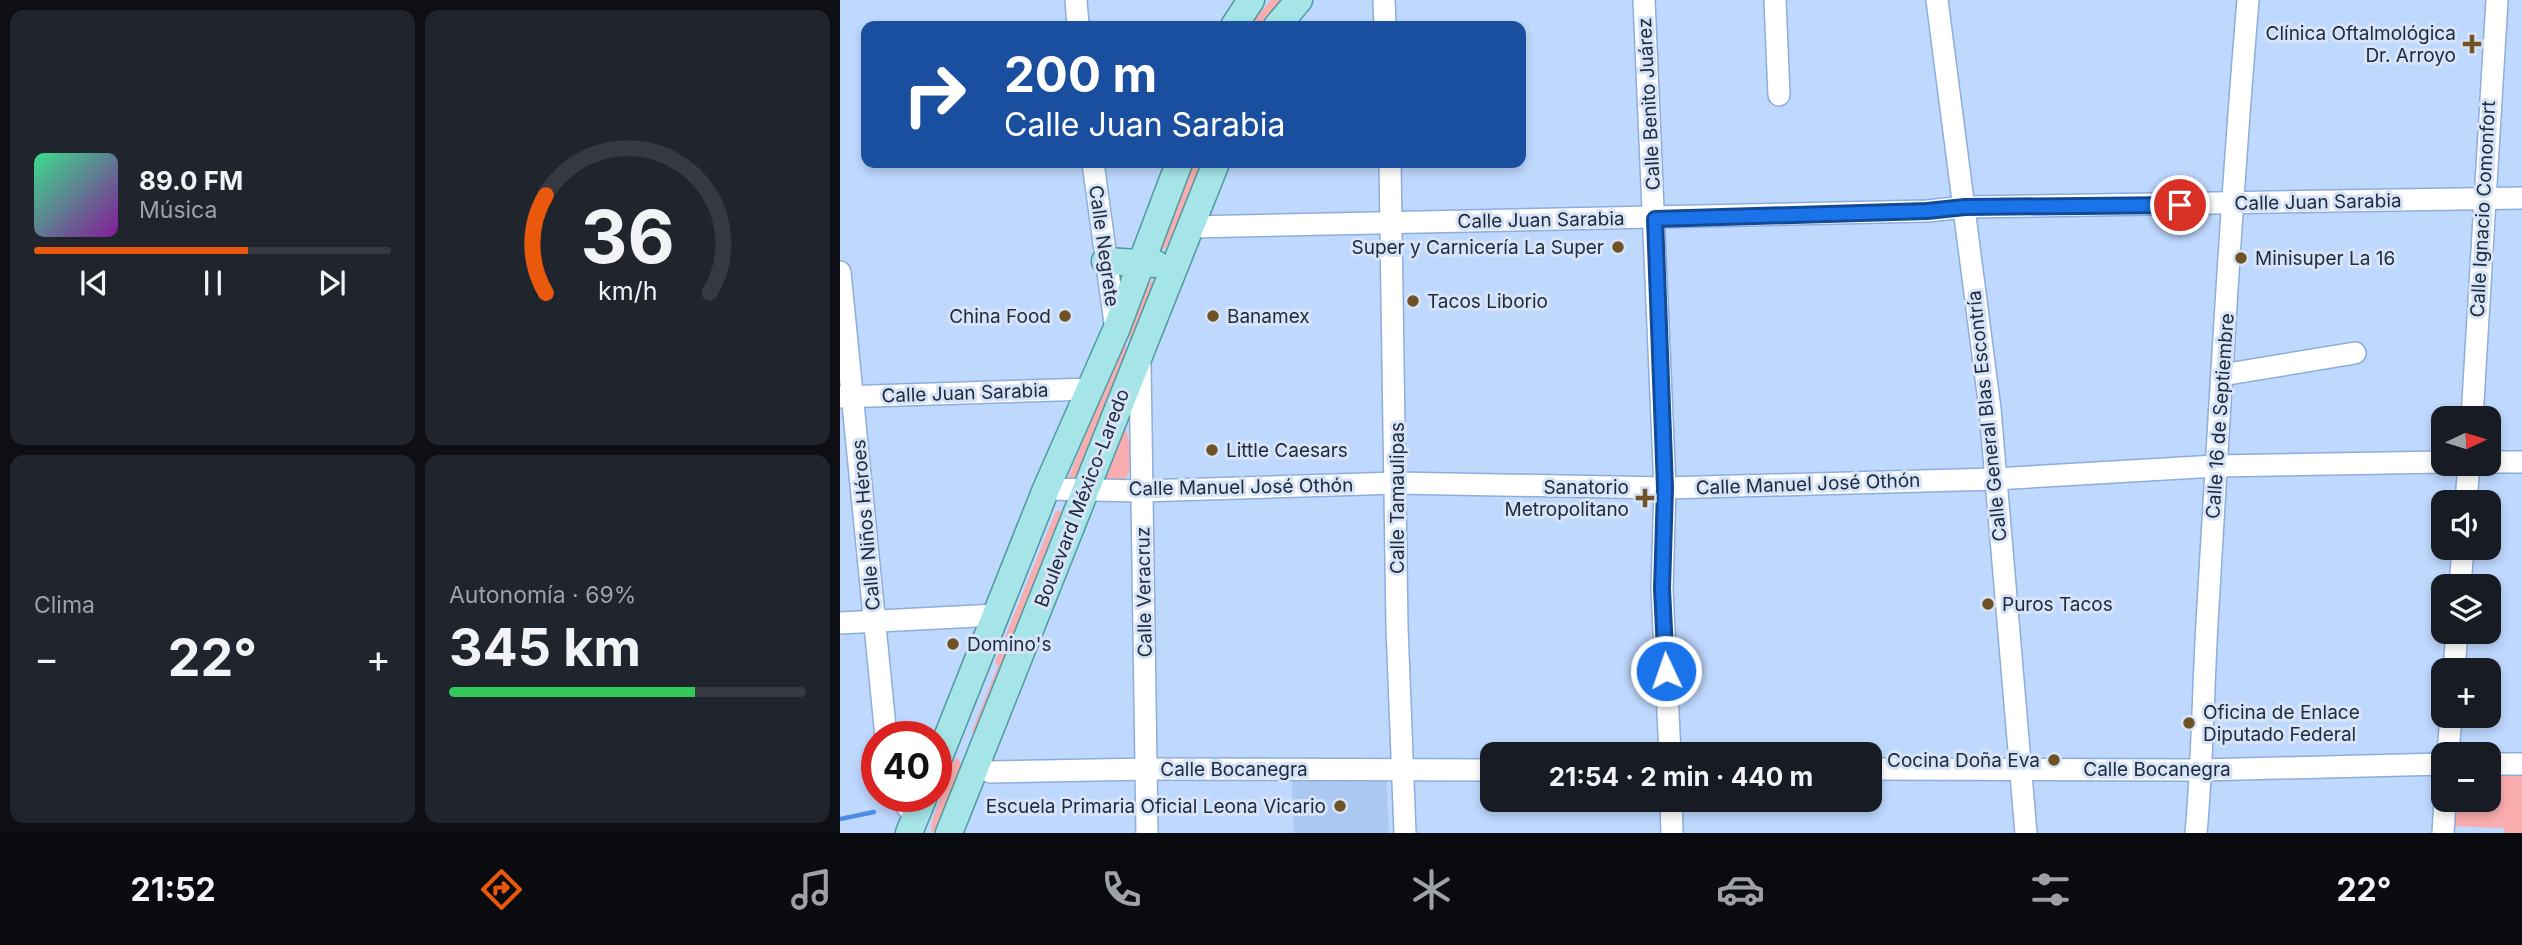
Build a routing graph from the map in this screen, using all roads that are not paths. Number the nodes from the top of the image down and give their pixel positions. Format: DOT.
graph roads {
  1 [pos="1076,0"];
  2 [pos="1299,0"];
  3 [pos="1384,0"];
  4 [pos="1644,0"];
  5 [pos="1775,0"];
  6 [pos="1937,0"];
  7 [pos="2248,0"];
  8 [pos="2497,0"];
  9 [pos="1078,21"];
  10 [pos="1281,21"];
  11 [pos="1385,21"];
  12 [pos="1779,95"];
  13 [pos="1094,168"];
  14 [pos="1176,168"];
  15 [pos="1214,168"];
  16 [pos="1390,168"];
  17 [pos="2522,198"];
  18 [pos="2483,199"];
  19 [pos="2234,204"];
  20 [pos="1965,207"];
  21 [pos="1655,219"];
  22 [pos="1393,222"];
  23 [pos="1190,226"];
  24 [pos="1105,261"];
  25 [pos="1174,263"];
  26 [pos="1140,265"];
  27 [pos="840,272"];
  28 [pos="1116,330"];
  29 [pos="1140,351"];
  30 [pos="2355,353"];
  31 [pos="2221,375"];
  32 [pos="1090,389"];
  33 [pos="847,396"];
  34 [pos="2473,406"];
  35 [pos="2501,462"];
  36 [pos="2522,462"];
  37 [pos="2431,463"];
  38 [pos="2216,466"];
  39 [pos="1995,478"];
  40 [pos="1397,484"];
  41 [pos="1665,488"];
  42 [pos="1046,489"];
  43 [pos="1087,489"];
  44 [pos="1142,491"];
  45 [pos="996,615"];
  46 [pos="874,622"];
  47 [pos="840,623"];
  48 [pos="884,721"];
  49 [pos="953,723"];
  50 [pos="1669,742"];
  51 [pos="2431,764"];
  52 [pos="2501,764"];
  53 [pos="2522,764"];
  54 [pos="977,765"];
  55 [pos="1147,769"];
  56 [pos="1882,769"];
  57 [pos="2021,769"];
  58 [pos="1404,770"];
  59 [pos="1480,770"];
  60 [pos="2202,770"];
  61 [pos="1671,812"];
  62 [pos="2444,812"];
  63 [pos="949,833"];
  64 [pos="1147,833"];
  65 [pos="1405,833"];
  66 [pos="1672,833"];
  67 [pos="2026,833"];
  68 [pos="2196,833"];
  69 [pos="2443,833"];
  1 -- 9 [label="street"];
  2 -- 10 [label="main road"];
  3 -- 11 [label="street"];
  4 -- 21 [label="street, Calle Benito Juárez"];
  5 -- 12 [label="street"];
  6 -- 20 [label="street, Calle General Blas Escontría"];
  7 -- 19 [label="street, Calle 16 de Septiembre"];
  8 -- 18 [label="street, Calle Ignacio Comonfort"];
  13 -- 24 [label="street, Calle Negrete"];
  14 -- 26 [label="main road, Boulevard México-Laredo"];
  15 -- 23 [label="main road, Boulevard México-Laredo"];
  16 -- 22 [label="street, Calle Tamaulipas"];
  17 -- 18 [label="street, Calle Juan Sarabia"];
  18 -- 19 [label="street, Calle Juan Sarabia"];
  18 -- 34 [label="street, Calle Ignacio Comonfort"];
  19 -- 20 [label="street, Calle Juan Sarabia"];
  19 -- 31 [label="street, Calle 16 de Septiembre"];
  20 -- 21 [label="street, Calle Juan Sarabia"];
  20 -- 39 [label="street, Calle General Blas Escontría"];
  21 -- 22 [label="street, Calle Juan Sarabia"];
  21 -- 41 [label="street, Calle Benito Juárez"];
  22 -- 23 [label="street, Calle Juan Sarabia"];
  22 -- 40 [label="street, Calle Tamaulipas"];
  23 -- 25 [label="main road, Boulevard México-Laredo"];
  24 -- 26 [label="main road"];
  24 -- 28 [label="street, Calle Negrete"];
  25 -- 26 [label="main road"];
  25 -- 29 [label="main road, Boulevard México-Laredo"];
  26 -- 28 [label="main road, Boulevard México-Laredo"];
  27 -- 33 [label="street, Calle Niños Héroes"];
  28 -- 32 [label="main road, Boulevard México-Laredo"];
  29 -- 43 [label="main road, Boulevard México-Laredo"];
  29 -- 44 [label="street, Calle Veracruz"];
  30 -- 31 [label="street"];
  31 -- 38 [label="street, Calle 16 de Septiembre"];
  32 -- 33 [label="street, Calle Juan Sarabia"];
  32 -- 42 [label="main road, Boulevard México-Laredo"];
  33 -- 46 [label="street, Calle Niños Héroes"];
  35 -- 36 [label="street"];
  37 -- 38 [label="street, Calle Manuel José Othón"];
  38 -- 39 [label="street, Calle Manuel José Othón"];
  38 -- 60 [label="street, Calle 16 de Septiembre"];
  39 -- 41 [label="street, Calle Manuel José Othón"];
  39 -- 57 [label="street, Calle General Blas Escontría"];
  40 -- 41 [label="street, Calle Manuel José Othón"];
  40 -- 44 [label="street, Calle Manuel José Othón"];
  40 -- 58 [label="street, Calle Tamaulipas"];
  41 -- 50 [label="street, Calle Benito Juárez"];
  42 -- 43 [label="street, Calle Manuel José Othón"];
  42 -- 45 [label="main road, Boulevard México-Laredo"];
  43 -- 44 [label="street, Calle Manuel José Othón"];
  43 -- 54 [label="main road, Boulevard México-Laredo"];
  44 -- 55 [label="street, Calle Veracruz"];
  45 -- 46 [label="street"];
  45 -- 49 [label="main road, Boulevard México-Laredo"];
  46 -- 47 [label="street"];
  46 -- 48 [label="street, Calle Niños Héroes"];
  49 -- 54 [label="main road"];
  51 -- 60 [label="street, Calle Bocanegra"];
  52 -- 53 [label="street"];
  54 -- 55 [label="street, Calle Bocanegra"];
  54 -- 63 [label="main road, Boulevard México-Laredo"];
  55 -- 58 [label="street, Calle Bocanegra"];
  55 -- 64 [label="street, Calle Veracruz"];
  56 -- 57 [label="street, Calle Bocanegra"];
  57 -- 60 [label="street, Calle Bocanegra"];
  57 -- 67 [label="street, Calle General Blas Escontría"];
  58 -- 59 [label="street, Calle Bocanegra"];
  58 -- 65 [label="street, Calle Tamaulipas"];
  60 -- 68 [label="street, Calle 16 de Septiembre"];
  61 -- 66 [label="street"];
  62 -- 69 [label="street"];
}
